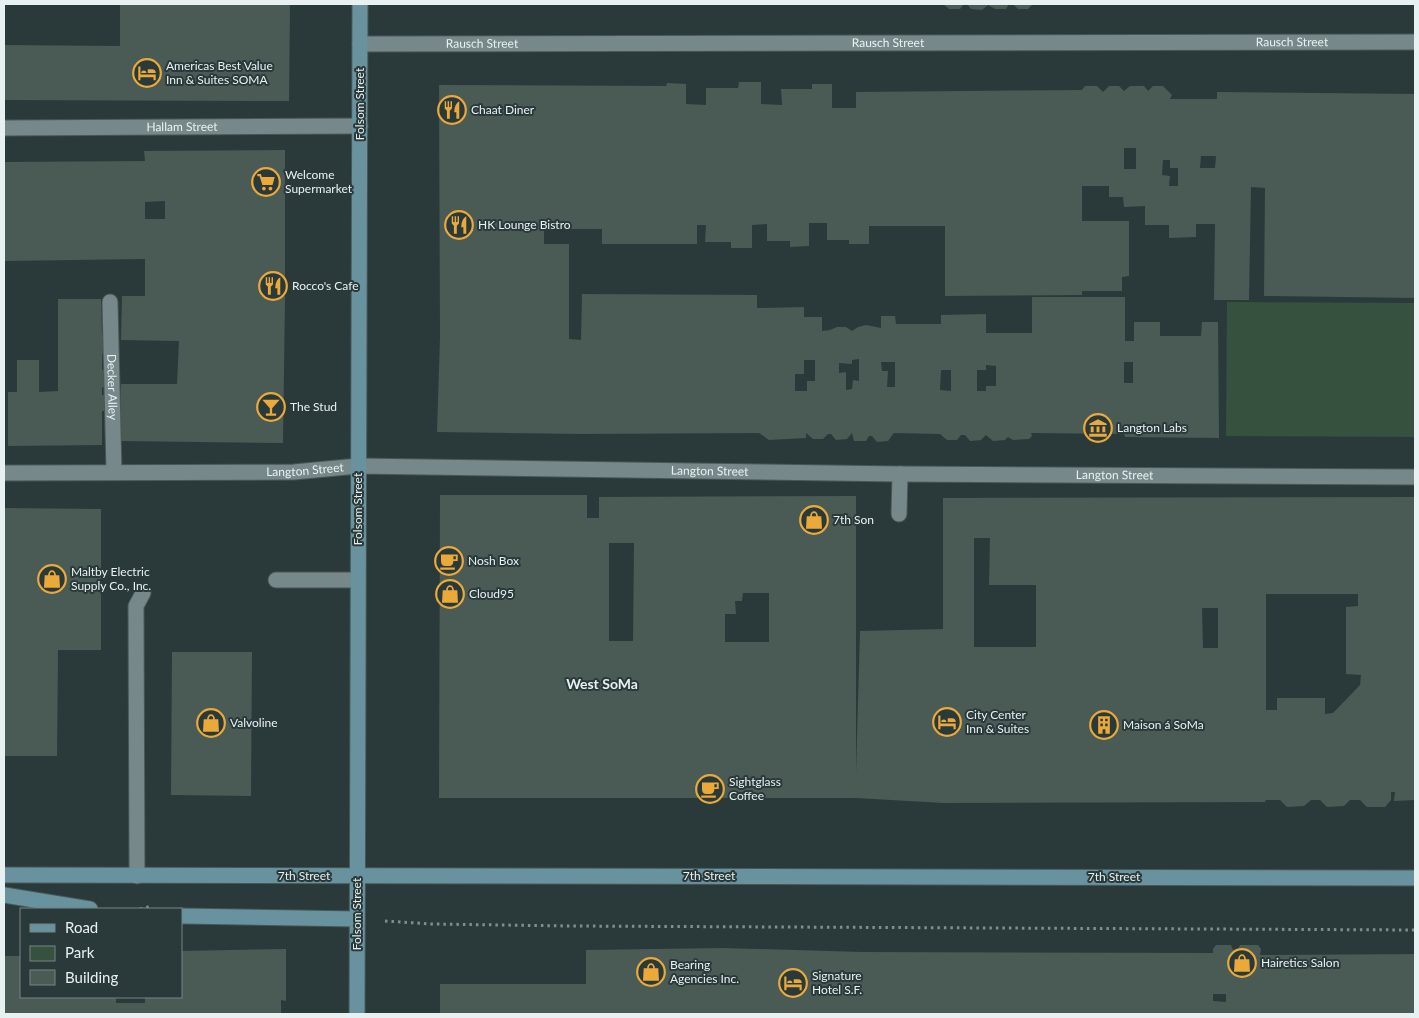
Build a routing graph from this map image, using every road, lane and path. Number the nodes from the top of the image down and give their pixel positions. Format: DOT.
graph roads {
  1 [pos="360,4"];
  2 [pos="1415,42"];
  3 [pos="360,44"];
  4 [pos="360,126"];
  5 [pos="4,128"];
  6 [pos="110,302"];
  7 [pos="358,466"];
  8 [pos="114,472"];
  9 [pos="4,473"];
  10 [pos="900,474"];
  11 [pos="1415,477"];
  12 [pos="898,514"];
  13 [pos="276,580"];
  14 [pos="358,580"];
  15 [pos="143,593"];
  16 [pos="4,875"];
  17 [pos="357,875"];
  18 [pos="137,876"];
  19 [pos="1415,878"];
  20 [pos="4,895"];
  21 [pos="84,908"];
  22 [pos="182,916"];
  23 [pos="357,919"];
  24 [pos="1415,930"];
  25 [pos="357,1014"];
  1 -- 3 [label="main road, Folsom Street"];
  2 -- 3 [label="street, Rausch Street"];
  3 -- 4 [label="main road, Folsom Street"];
  4 -- 5 [label="street, Hallam Street"];
  4 -- 7 [label="main road, Folsom Street"];
  6 -- 8 [label="street, Decker Alley"];
  7 -- 8 [label="street, Langton Street"];
  7 -- 10 [label="street, Langton Street"];
  7 -- 14 [label="main road, Folsom Street"];
  8 -- 9 [label="street, Langton Street"];
  10 -- 11 [label="street, Langton Street"];
  10 -- 12 [label="street"];
  13 -- 14 [label="street"];
  14 -- 17 [label="main road, Folsom Street"];
  15 -- 18 [label="street"];
  16 -- 18 [label="main road, 7th Street"];
  17 -- 18 [label="main road, 7th Street"];
  17 -- 19 [label="main road, 7th Street"];
  17 -- 23 [label="main road, Folsom Street"];
  20 -- 21 [label="main road"];
  22 -- 23 [label="main road"];
  23 -- 24 [label="path"];
  23 -- 25 [label="main road, Folsom Street"];
}
